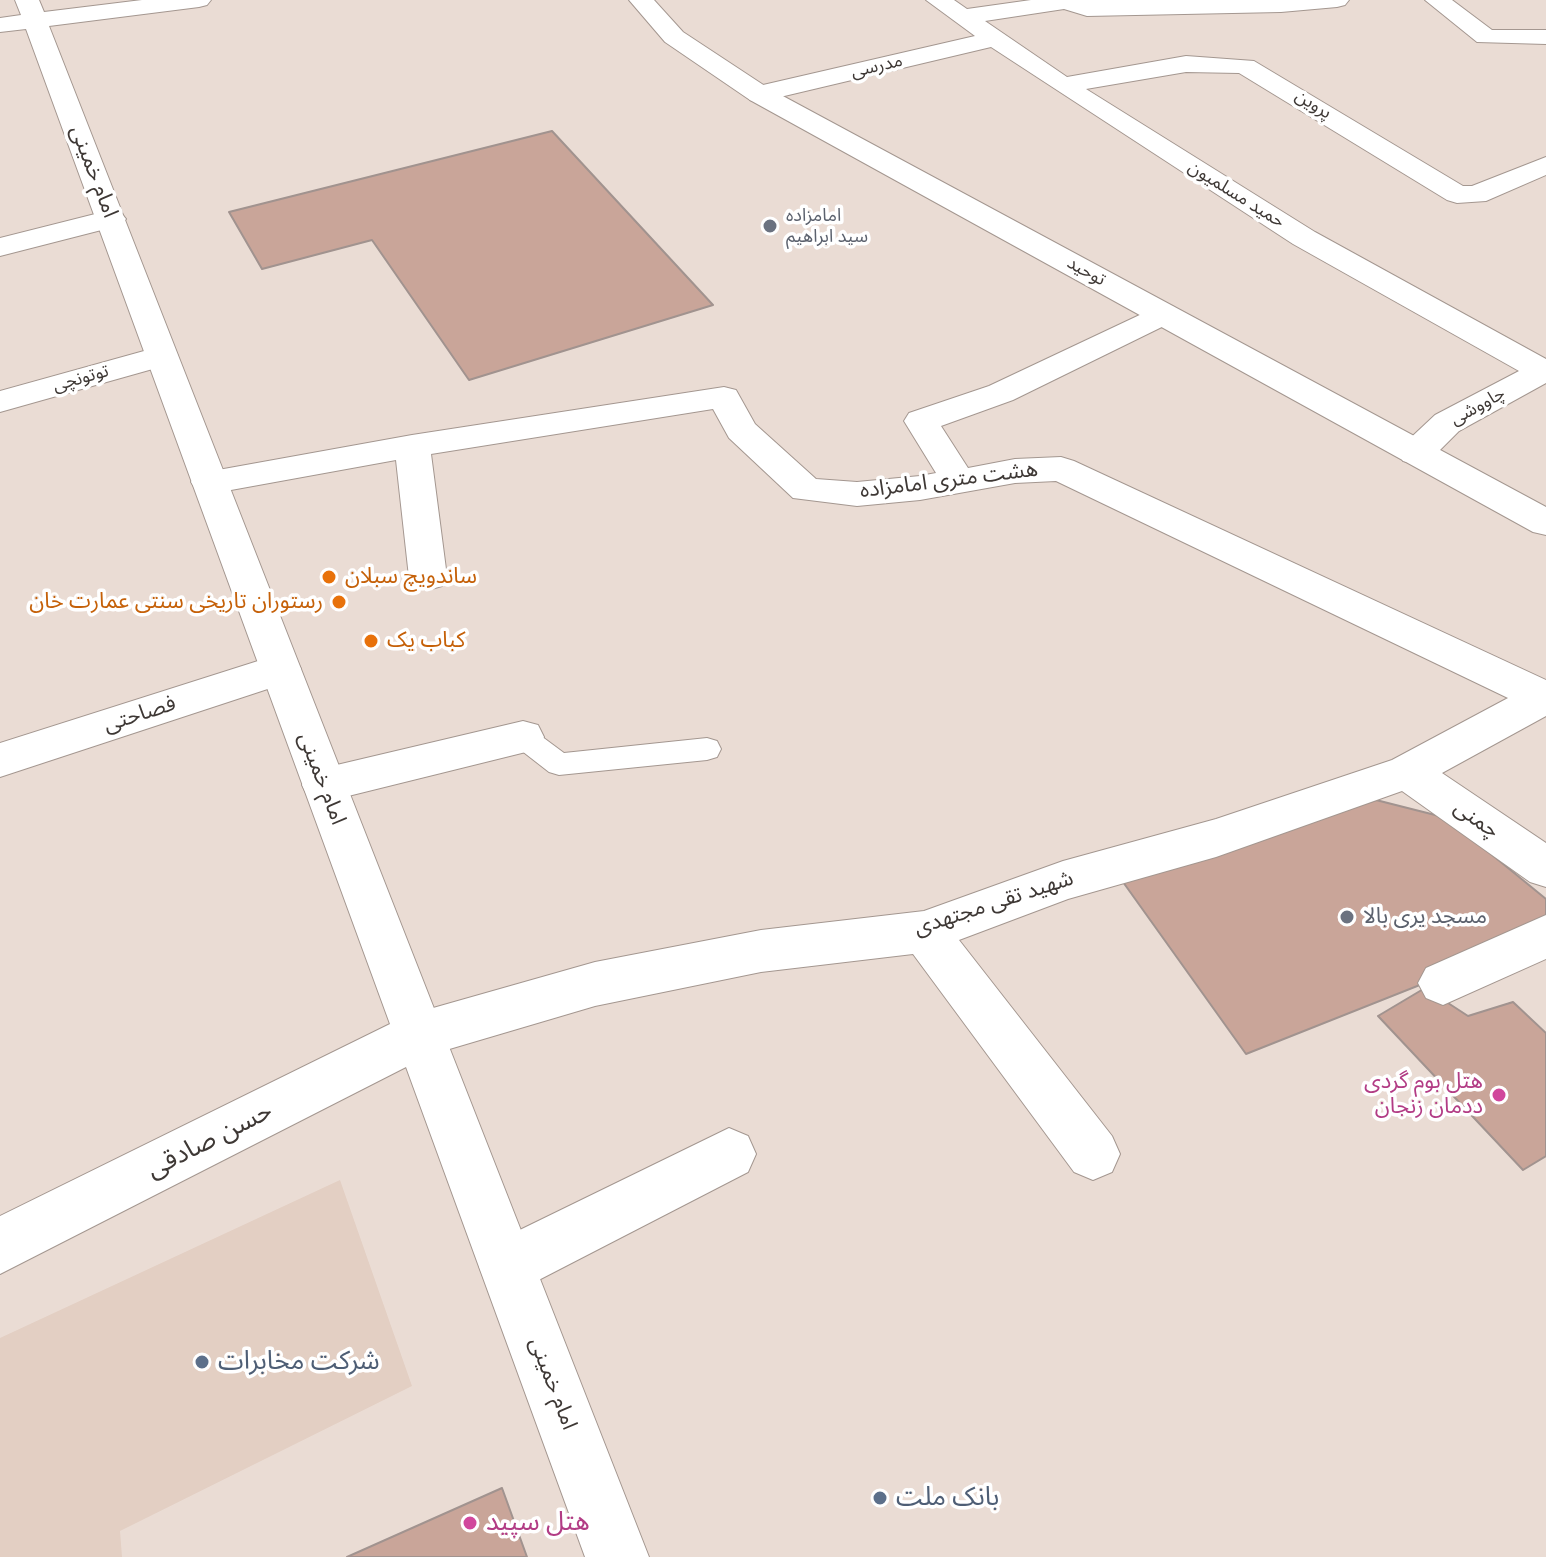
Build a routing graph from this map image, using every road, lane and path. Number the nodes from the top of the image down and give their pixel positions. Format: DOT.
graph roads {
  1 [pos="192,0"];
  2 [pos="641,0"];
  3 [pos="938,0"];
  4 [pos="1337,0"];
  5 [pos="1437,0"];
  6 [pos="1065,1"];
  7 [pos="1330,1"];
  8 [pos="1164,3"];
  9 [pos="1258,3"];
  10 [pos="20,15"];
  11 [pos="962,17"];
  12 [pos="1351,25"];
  13 [pos="1546,37"];
  14 [pos="994,39"];
  15 [pos="1062,85"];
  16 [pos="759,94"];
  17 [pos="1546,165"];
  18 [pos="111,219"];
  19 [pos="0,247"];
  20 [pos="1163,314"];
  21 [pos="162,356"];
  22 [pos="1545,370"];
  23 [pos="0,402"];
  24 [pos="412,446"];
  25 [pos="1416,453"];
  26 [pos="959,481"];
  27 [pos="209,482"];
  28 [pos="1546,523"];
  29 [pos="428,577"];
  30 [pos="280,669"];
  31 [pos="1545,697"];
  32 [pos="523,737"];
  33 [pos="707,749"];
  34 [pos="0,760"];
  35 [pos="1407,772"];
  36 [pos="324,785"];
  37 [pos="1546,868"];
  38 [pos="924,932"];
  39 [pos="1546,936"];
  40 [pos="1443,983"];
  41 [pos="419,1035"];
  42 [pos="729,1154"];
  43 [pos="1093,1154"];
  44 [pos="0,1246"];
  45 [pos="507,1266"];
  46 [pos="617,1557"];
  1 -- 10 [label="street"];
  2 -- 16 [label="street, توحید"];
  3 -- 11 [label="street, حمید مسلمیون"];
  4 -- 7 [label="street"];
  5 -- 13 [label="street"];
  6 -- 8 [label="street"];
  6 -- 11 [label="street"];
  7 -- 9 [label="street"];
  7 -- 12 [label="street"];
  8 -- 9 [label="street"];
  10 -- 18 [label="street, امام خمینی"];
  11 -- 14 [label="street, حمید مسلمیون"];
  14 -- 15 [label="street, حمید مسلمیون"];
  14 -- 16 [label="street, مدرسی"];
  15 -- 17 [label="street, پروین"];
  15 -- 22 [label="street, حمید مسلمیون"];
  16 -- 20 [label="street, توحید"];
  18 -- 19 [label="street"];
  18 -- 21 [label="street, امام خمینی"];
  20 -- 25 [label="street, توحید"];
  20 -- 26 [label="street"];
  21 -- 23 [label="street, توتونچی"];
  21 -- 27 [label="street, امام خمینی"];
  22 -- 25 [label="street, چاووشی"];
  24 -- 26 [label="street, هشت متری امامزاده"];
  24 -- 27 [label="street, هشت متری امامزاده"];
  24 -- 29 [label="street"];
  25 -- 28 [label="street, توحید"];
  26 -- 31 [label="street, هشت متری امامزاده"];
  27 -- 30 [label="street, امام خمینی"];
  30 -- 34 [label="street, فصاحتی"];
  30 -- 36 [label="street, امام خمینی"];
  31 -- 35 [label="street, شهید تقی مجتهدی"];
  32 -- 33 [label="lane"];
  32 -- 36 [label="street"];
  35 -- 37 [label="street, چمنی"];
  35 -- 38 [label="street, شهید تقی مجتهدی"];
  36 -- 41 [label="street, امام خمینی"];
  38 -- 41 [label="street, شهید تقی مجتهدی"];
  38 -- 43 [label="street"];
  39 -- 40 [label="street"];
  41 -- 44 [label="street, حسن صادقی"];
  41 -- 45 [label="street, امام خمینی"];
  42 -- 45 [label="street"];
  45 -- 46 [label="street, امام خمینی"];
}
